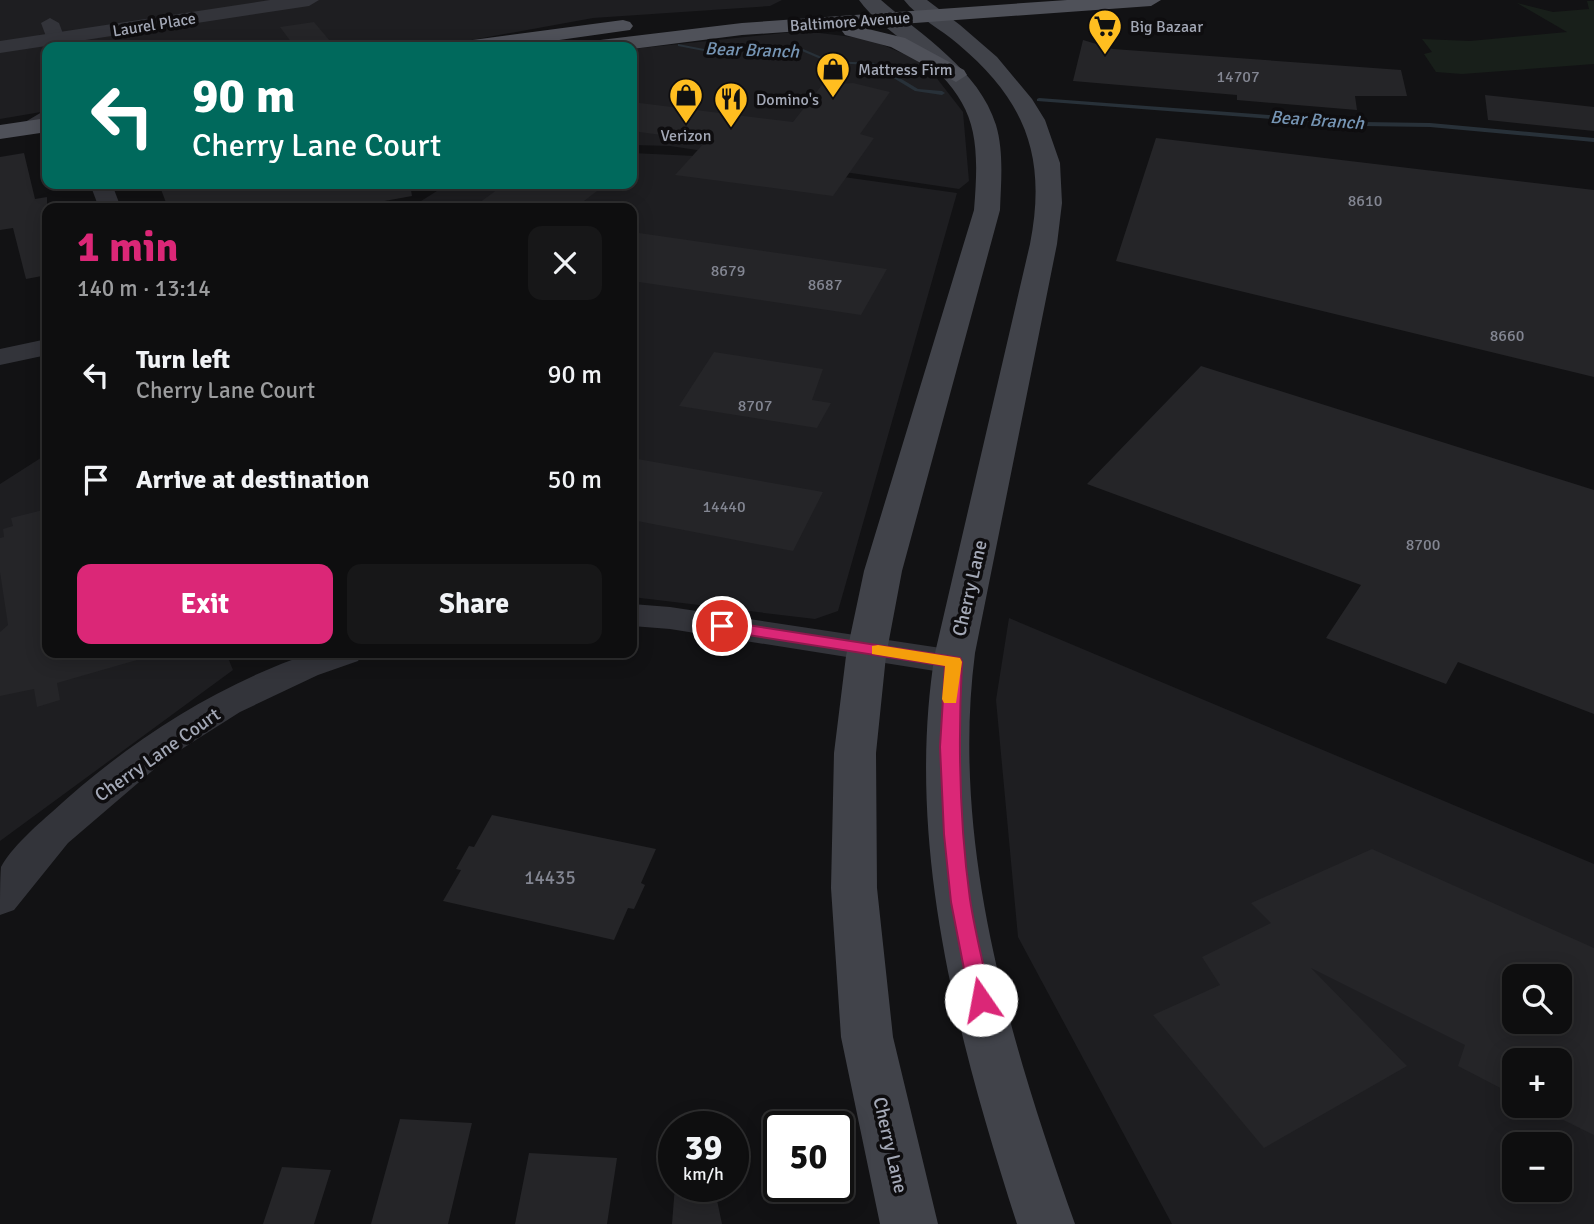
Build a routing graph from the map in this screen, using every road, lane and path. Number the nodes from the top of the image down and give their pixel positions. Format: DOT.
graph roads {
  1 [pos="309,0"];
  2 [pos="1001,0"];
  3 [pos="1151,0"];
  4 [pos="787,6"];
  5 [pos="922,7"];
  6 [pos="879,9"];
  7 [pos="748,22"];
  8 [pos="55,36"];
  9 [pos="500,42"];
  10 [pos="623,42"];
  11 [pos="0,47"];
  12 [pos="956,75"];
  13 [pos="36,127"];
  14 [pos="0,132"];
  15 [pos="42,348"];
  16 [pos="0,357"];
  17 [pos="637,615"];
  18 [pos="869,649"];
  19 [pos="333,658"];
  20 [pos="954,662"];
  21 [pos="0,899"];
  22 [pos="909,1224"];
  23 [pos="1045,1224"];
  1 -- 8 [label="street, Laurel Place"];
  2 -- 5 [label="main road, Baltimore Avenue"];
  3 -- 5 [label="main road, Baltimore Avenue"];
  4 -- 7 [label="main road"];
  5 -- 6 [label="main road, Baltimore Avenue"];
  5 -- 20 [label="main road, Cherry Lane"];
  6 -- 7 [label="main road, Baltimore Avenue"];
  6 -- 12 [label="main road, Cherry Lane"];
  7 -- 9 [label="main road, Baltimore Avenue"];
  7 -- 10 [label="main road, Baltimore Avenue"];
  7 -- 12 [label="main road"];
  8 -- 11 [label="street, Laurel Place"];
  12 -- 18 [label="main road, Cherry Lane"];
  13 -- 14 [label="main road"];
  15 -- 16 [label="street"];
  17 -- 18 [label="street"];
  18 -- 20 [label="street"];
  18 -- 22 [label="main road, Cherry Lane"];
  19 -- 21 [label="street, Cherry Lane Court"];
  20 -- 23 [label="main road, Cherry Lane"];
}
